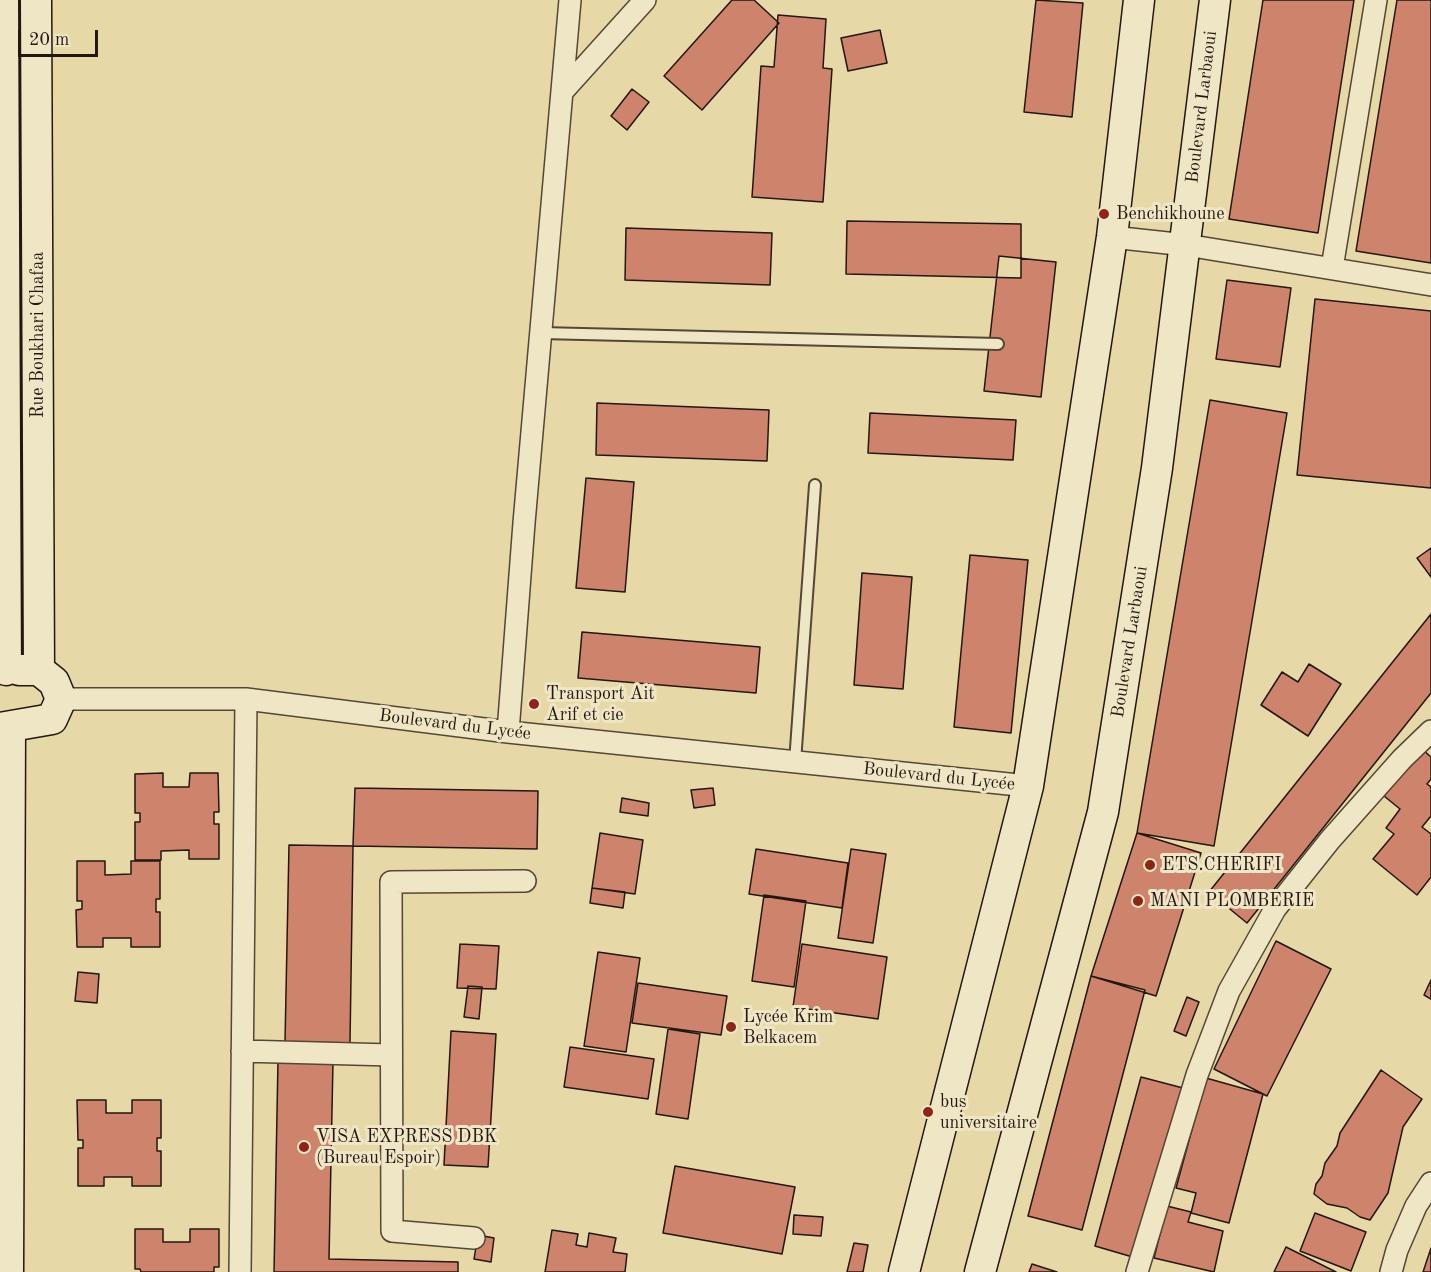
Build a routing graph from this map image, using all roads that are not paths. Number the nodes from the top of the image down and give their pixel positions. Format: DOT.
graph roads {
  1 [pos="3,0"];
  2 [pos="36,0"];
  3 [pos="570,0"];
  4 [pos="645,0"];
  5 [pos="1139,0"];
  6 [pos="1215,0"];
  7 [pos="1376,0"];
  8 [pos="562,92"];
  9 [pos="1,190"];
  10 [pos="1112,237"];
  11 [pos="1186,245"];
  12 [pos="1332,267"];
  13 [pos="1431,285"];
  14 [pos="541,333"];
  15 [pos="998,344"];
  16 [pos="815,485"];
  17 [pos="39,670"];
  18 [pos="3,673"];
  19 [pos="61,699"];
  20 [pos="246,699"];
  21 [pos="5,728"];
  22 [pos="1431,731"];
  23 [pos="508,732"];
  24 [pos="795,762"];
  25 [pos="1028,786"];
  26 [pos="525,881"];
  27 [pos="242,1051"];
  28 [pos="391,1055"];
  29 [pos="1431,1183"];
  30 [pos="4,1212"];
  31 [pos="474,1238"];
  32 [pos="8,1272"];
  33 [pos="240,1272"];
  34 [pos="904,1272"];
  35 [pos="980,1272"];
  36 [pos="1137,1272"];
  37 [pos="1391,1272"];
  1 -- 9 [label="main road, Rue Boukhari Chafaa"];
  2 -- 17 [label="main road, Rue Boukhari Chafaa"];
  3 -- 8 [label="street"];
  4 -- 8 [label="street"];
  5 -- 10 [label="main road"];
  6 -- 11 [label="main road, Boulevard Larbaoui"];
  7 -- 12 [label="street"];
  8 -- 14 [label="street"];
  9 -- 18 [label="main road, Rue Boukhari Chafaa"];
  10 -- 11 [label="street"];
  10 -- 25 [label="main road"];
  11 -- 12 [label="street"];
  11 -- 35 [label="main road, Boulevard Larbaoui"];
  12 -- 13 [label="street"];
  14 -- 15 [label="lane"];
  14 -- 23 [label="street"];
  16 -- 24 [label="lane"];
  17 -- 18 [label="main road"];
  17 -- 19 [label="main road"];
  19 -- 20 [label="street, Boulevard du Lycée"];
  19 -- 21 [label="main road"];
  20 -- 23 [label="street, Boulevard du Lycée"];
  20 -- 27 [label="street"];
  21 -- 30 [label="main road"];
  22 -- 36 [label="street"];
  23 -- 24 [label="street, Boulevard du Lycée"];
  24 -- 25 [label="street, Boulevard du Lycée"];
  25 -- 34 [label="main road"];
  26 -- 28 [label="street"];
  27 -- 28 [label="street"];
  27 -- 33 [label="street"];
  28 -- 31 [label="street"];
  29 -- 37 [label="street"];
  30 -- 32 [label="main road"];
}
